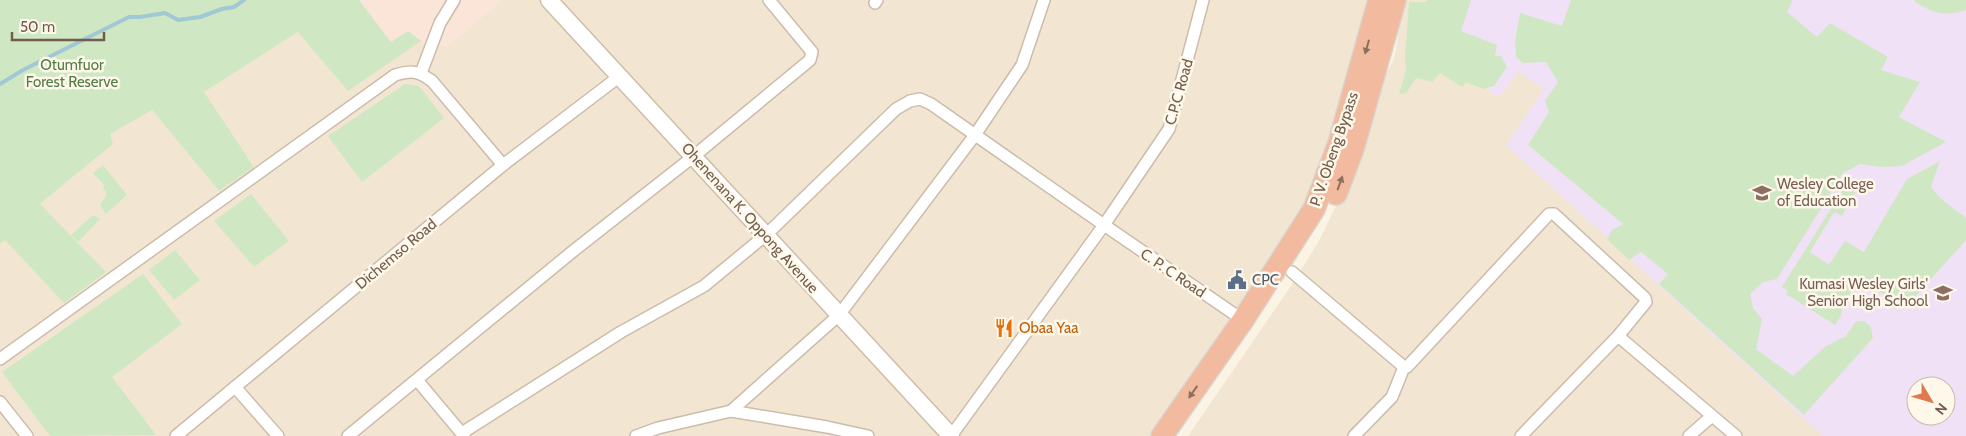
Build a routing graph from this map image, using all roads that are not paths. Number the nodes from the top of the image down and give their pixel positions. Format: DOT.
graph roads {
  1 [pos="454,0"];
  2 [pos="549,0"];
  3 [pos="769,0"];
  4 [pos="1044,0"];
  5 [pos="1204,0"];
  6 [pos="1379,0"];
  7 [pos="1395,0"];
  8 [pos="421,73"];
  9 [pos="620,76"];
  10 [pos="975,135"];
  11 [pos="694,156"];
  12 [pos="503,165"];
  13 [pos="1104,225"];
  14 [pos="767,234"];
  15 [pos="1292,272"];
  16 [pos="839,315"];
  17 [pos="1244,320"];
  18 [pos="1618,336"];
  19 [pos="0,359"];
  20 [pos="1404,367"];
  21 [pos="417,380"];
  22 [pos="235,387"];
  23 [pos="0,402"];
  24 [pos="731,411"];
  25 [pos="1712,416"];
  26 [pos="463,435"];
  27 [pos="27,436"];
  28 [pos="176,436"];
  29 [pos="278,436"];
  30 [pos="348,436"];
  31 [pos="636,436"];
  32 [pos="868,436"];
  33 [pos="951,436"];
  34 [pos="1162,436"];
  35 [pos="1180,436"];
  36 [pos="1354,436"];
  37 [pos="1521,436"];
  38 [pos="1689,436"];
  39 [pos="1736,436"];
  1 -- 8 [label="street"];
  2 -- 9 [label="street, Ohenenana K. Oppong Avenue"];
  3 -- 11 [label="street"];
  4 -- 10 [label="street"];
  5 -- 13 [label="street, C.P.C Road"];
  6 -- 17 [label="highway, P. V. Obeng Bypass, one-way"];
  15 -- 7 [label="highway, P. V. Obeng Bypass, one-way"];
  8 -- 12 [label="street"];
  8 -- 19 [label="street"];
  9 -- 11 [label="street, Ohenenana K. Oppong Avenue"];
  9 -- 12 [label="street, Dichemso Road"];
  10 -- 13 [label="street, C. P. C Road"];
  10 -- 14 [label="street, C. P. C Road"];
  10 -- 16 [label="street"];
  11 -- 14 [label="street, Ohenenana K. Oppong Avenue"];
  11 -- 21 [label="street"];
  12 -- 22 [label="street, Dichemso Road"];
  13 -- 17 [label="street, C. P. C Road"];
  13 -- 33 [label="street, C.P.C Road"];
  14 -- 16 [label="street, Ohenenana K. Oppong Avenue"];
  14 -- 26 [label="street, C. P. C Road"];
  15 -- 20 [label="street"];
  15 -- 35 [label="highway, P. V. Obeng Bypass"];
  16 -- 24 [label="street"];
  16 -- 33 [label="street, Ohenenana K. Oppong Avenue"];
  17 -- 34 [label="highway, P. V. Obeng Bypass, one-way"];
  18 -- 20 [label="street"];
  18 -- 25 [label="street"];
  18 -- 37 [label="street"];
  20 -- 36 [label="street"];
  21 -- 26 [label="street"];
  21 -- 30 [label="street"];
  22 -- 28 [label="street, Dichemso Road"];
  22 -- 29 [label="street"];
  23 -- 27 [label="street"];
  24 -- 31 [label="street"];
  24 -- 32 [label="street"];
  25 -- 38 [label="street"];
  25 -- 39 [label="street"];
}
